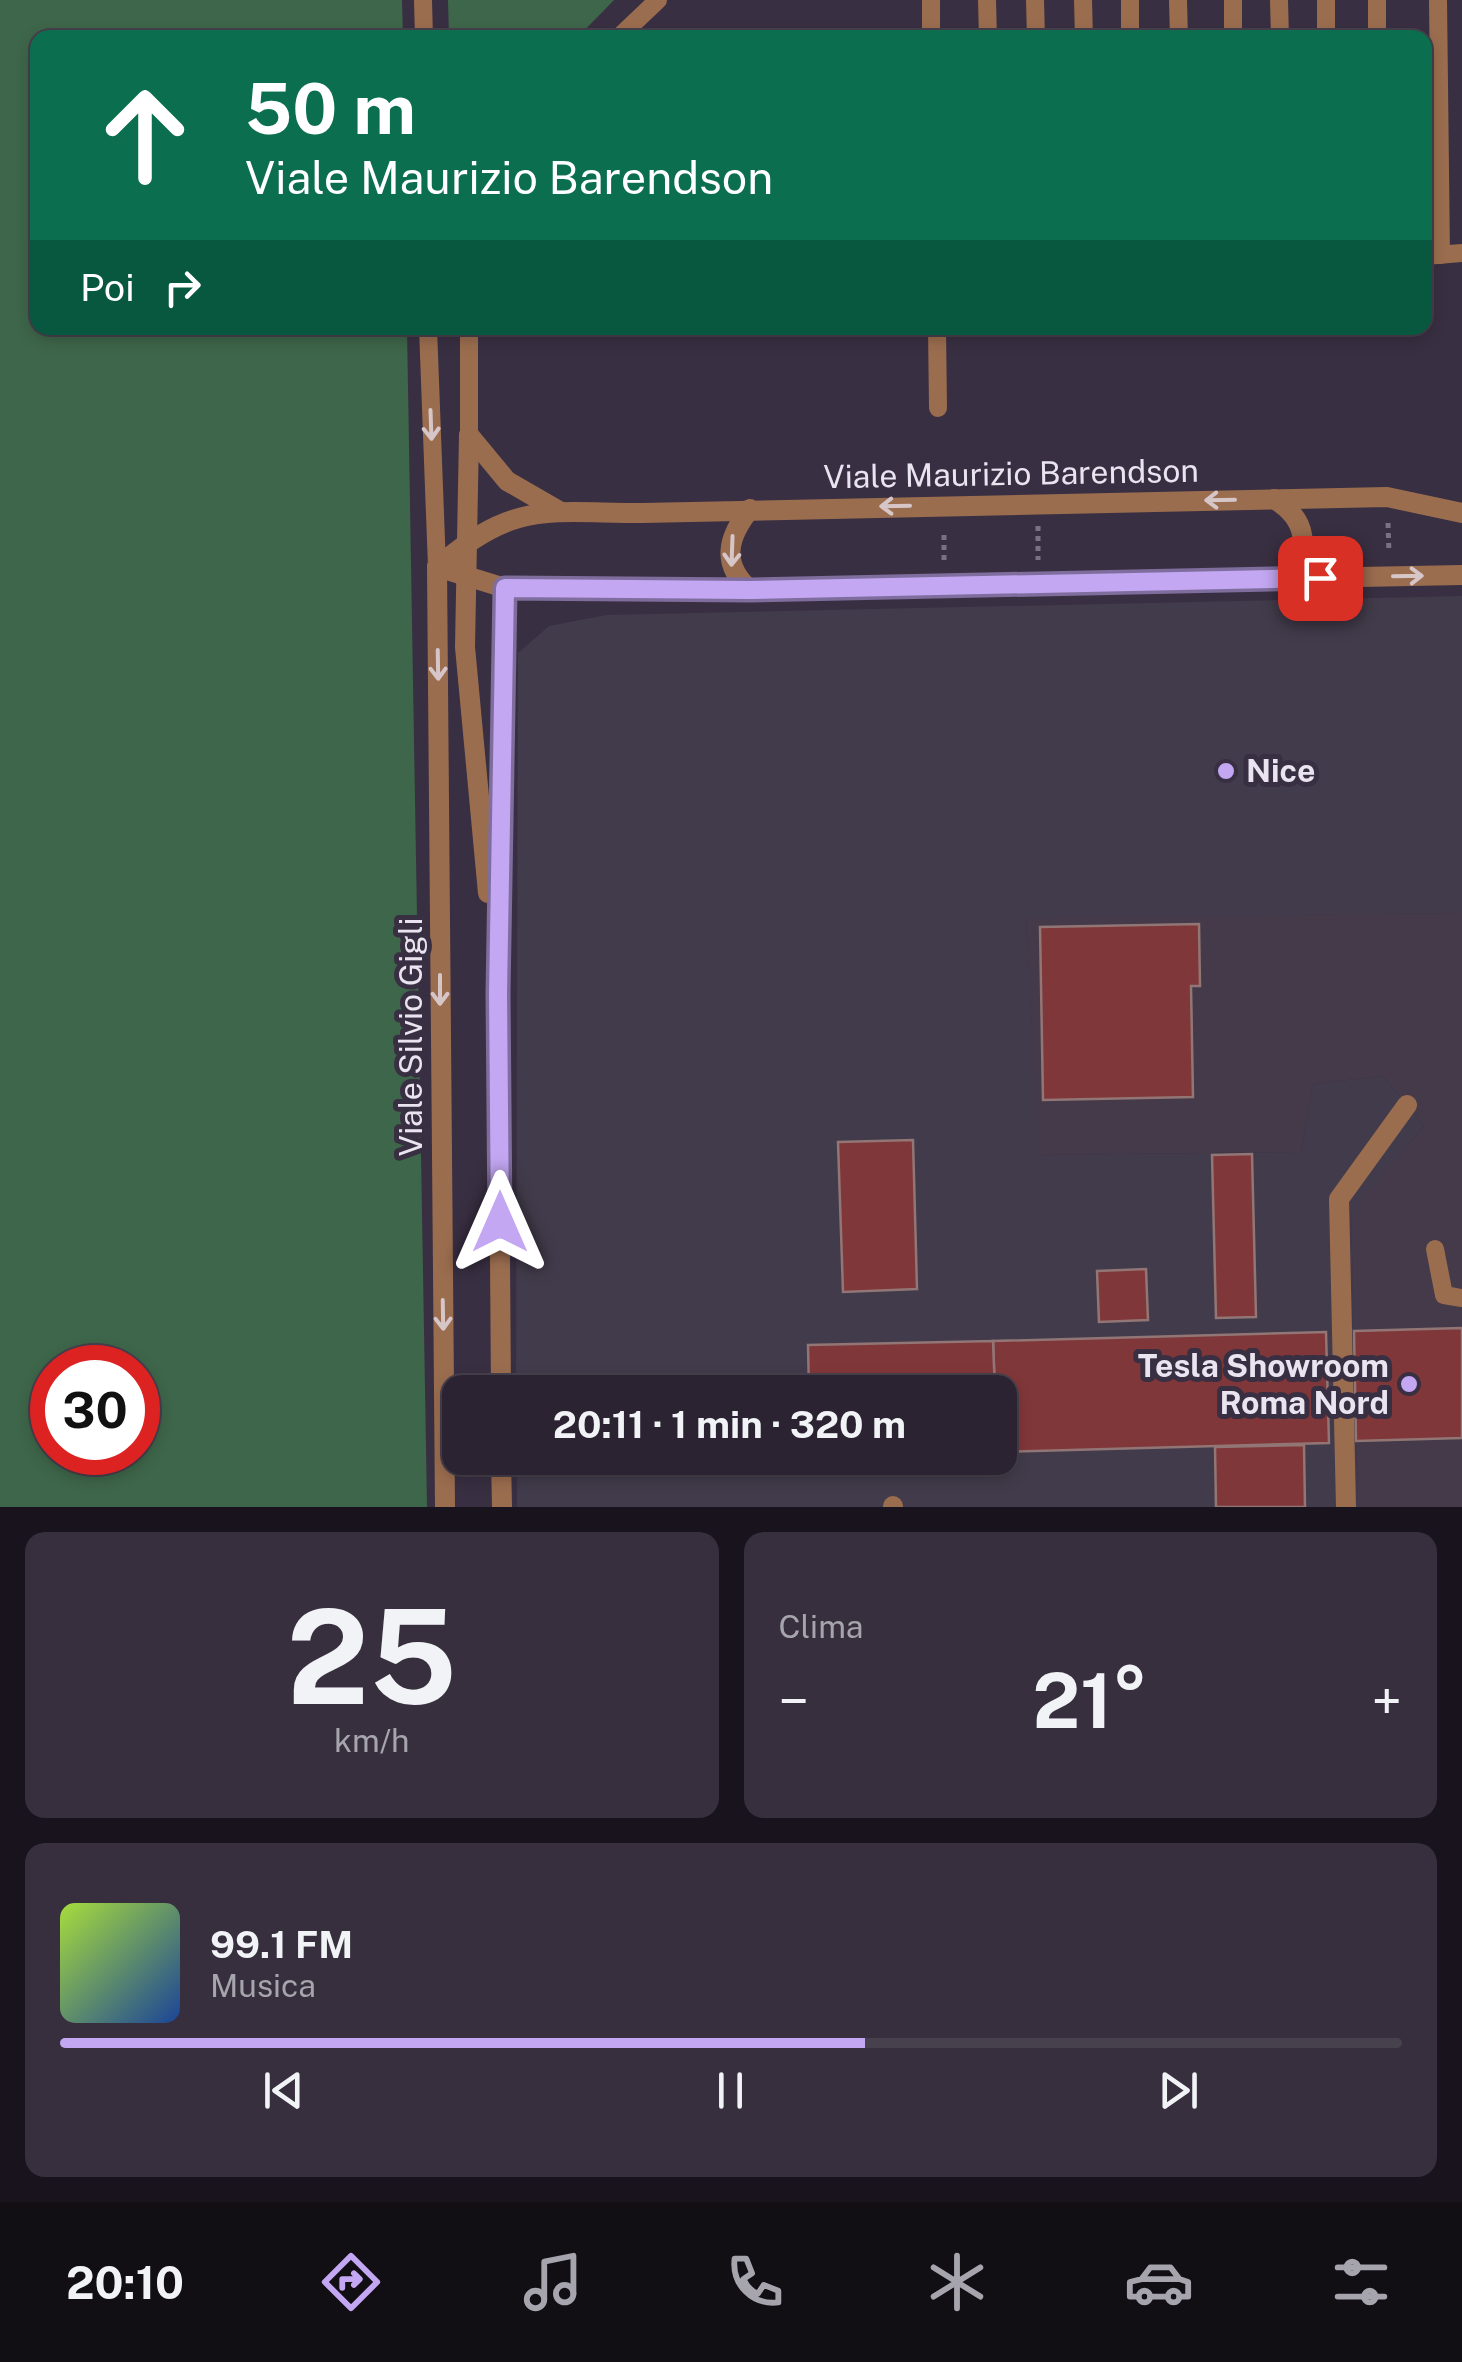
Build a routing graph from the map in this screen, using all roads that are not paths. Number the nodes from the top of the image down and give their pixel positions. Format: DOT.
graph roads {
  1 [pos="423,0"];
  2 [pos="658,0"];
  3 [pos="931,0"];
  4 [pos="987,0"];
  5 [pos="1035,0"];
  6 [pos="1083,0"];
  7 [pos="1130,0"];
  8 [pos="1178,0"];
  9 [pos="1233,0"];
  10 [pos="1279,0"];
  11 [pos="1326,0"];
  12 [pos="1376,0"];
  13 [pos="1438,0"];
  14 [pos="424,30"];
  15 [pos="626,30"];
  16 [pos="932,30"];
  17 [pos="988,30"];
  18 [pos="1036,30"];
  19 [pos="1084,30"];
  20 [pos="1130,30"];
  21 [pos="1178,30"];
  22 [pos="1234,30"];
  23 [pos="1280,30"];
  24 [pos="1326,30"];
  25 [pos="1377,30"];
  26 [pos="1462,253"];
  27 [pos="1433,255"];
  28 [pos="428,335"];
  29 [pos="469,335"];
  30 [pos="937,335"];
  31 [pos="938,408"];
  32 [pos="469,435"];
  33 [pos="1387,497"];
  34 [pos="1274,499"];
  35 [pos="1462,500"];
  36 [pos="750,509"];
  37 [pos="559,511"];
  38 [pos="1462,513"];
  39 [pos="468,532"];
  40 [pos="437,567"];
  41 [pos="1462,575"];
  42 [pos="467,576"];
  43 [pos="1286,579"];
  44 [pos="505,588"];
  45 [pos="750,590"];
  46 [pos="498,994"];
  47 [pos="1407,1105"];
  48 [pos="1435,1250"];
  49 [pos="1462,1298"];
  50 [pos="501,1375"];
  51 [pos="502,1475"];
  52 [pos="445,1507"];
  53 [pos="502,1507"];
  54 [pos="1346,1507"];
  1 -- 14 [label="lane"];
  2 -- 15 [label="lane"];
  3 -- 16 [label="lane"];
  4 -- 17 [label="lane"];
  5 -- 18 [label="lane"];
  6 -- 19 [label="lane"];
  7 -- 20 [label="lane"];
  8 -- 21 [label="lane"];
  9 -- 22 [label="lane"];
  10 -- 23 [label="lane"];
  11 -- 24 [label="lane"];
  12 -- 25 [label="lane"];
  13 -- 27 [label="lane"];
  26 -- 27 [label="lane"];
  28 -- 40 [label="lane, one-way"];
  29 -- 32 [label="lane"];
  30 -- 31 [label="lane"];
  32 -- 37 [label="street"];
  32 -- 39 [label="street"];
  33 -- 34 [label="street, Viale Maurizio Barendson"];
  33 -- 35 [label="street"];
  33 -- 38 [label="street, Viale Maurizio Barendson"];
  34 -- 36 [label="street, Viale Maurizio Barendson, one-way"];
  34 -- 43 [label="street"];
  36 -- 37 [label="street, Viale Maurizio Barendson"];
  36 -- 45 [label="street, one-way"];
  37 -- 39 [label="street, Viale Maurizio Barendson"];
  39 -- 40 [label="street, Viale Maurizio Barendson"];
  39 -- 42 [label="street"];
  40 -- 42 [label="street"];
  40 -- 52 [label="street, Viale Silvio Gigli, one-way"];
  43 -- 41 [label="street, one-way"];
  42 -- 44 [label="street"];
  42 -- 46 [label="street"];
  43 -- 45 [label="street"];
  44 -- 45 [label="street"];
  44 -- 46 [label="street"];
  46 -- 50 [label="street"];
  47 -- 54 [label="street"];
  48 -- 49 [label="lane"];
  51 -- 53 [label="street"];
}
